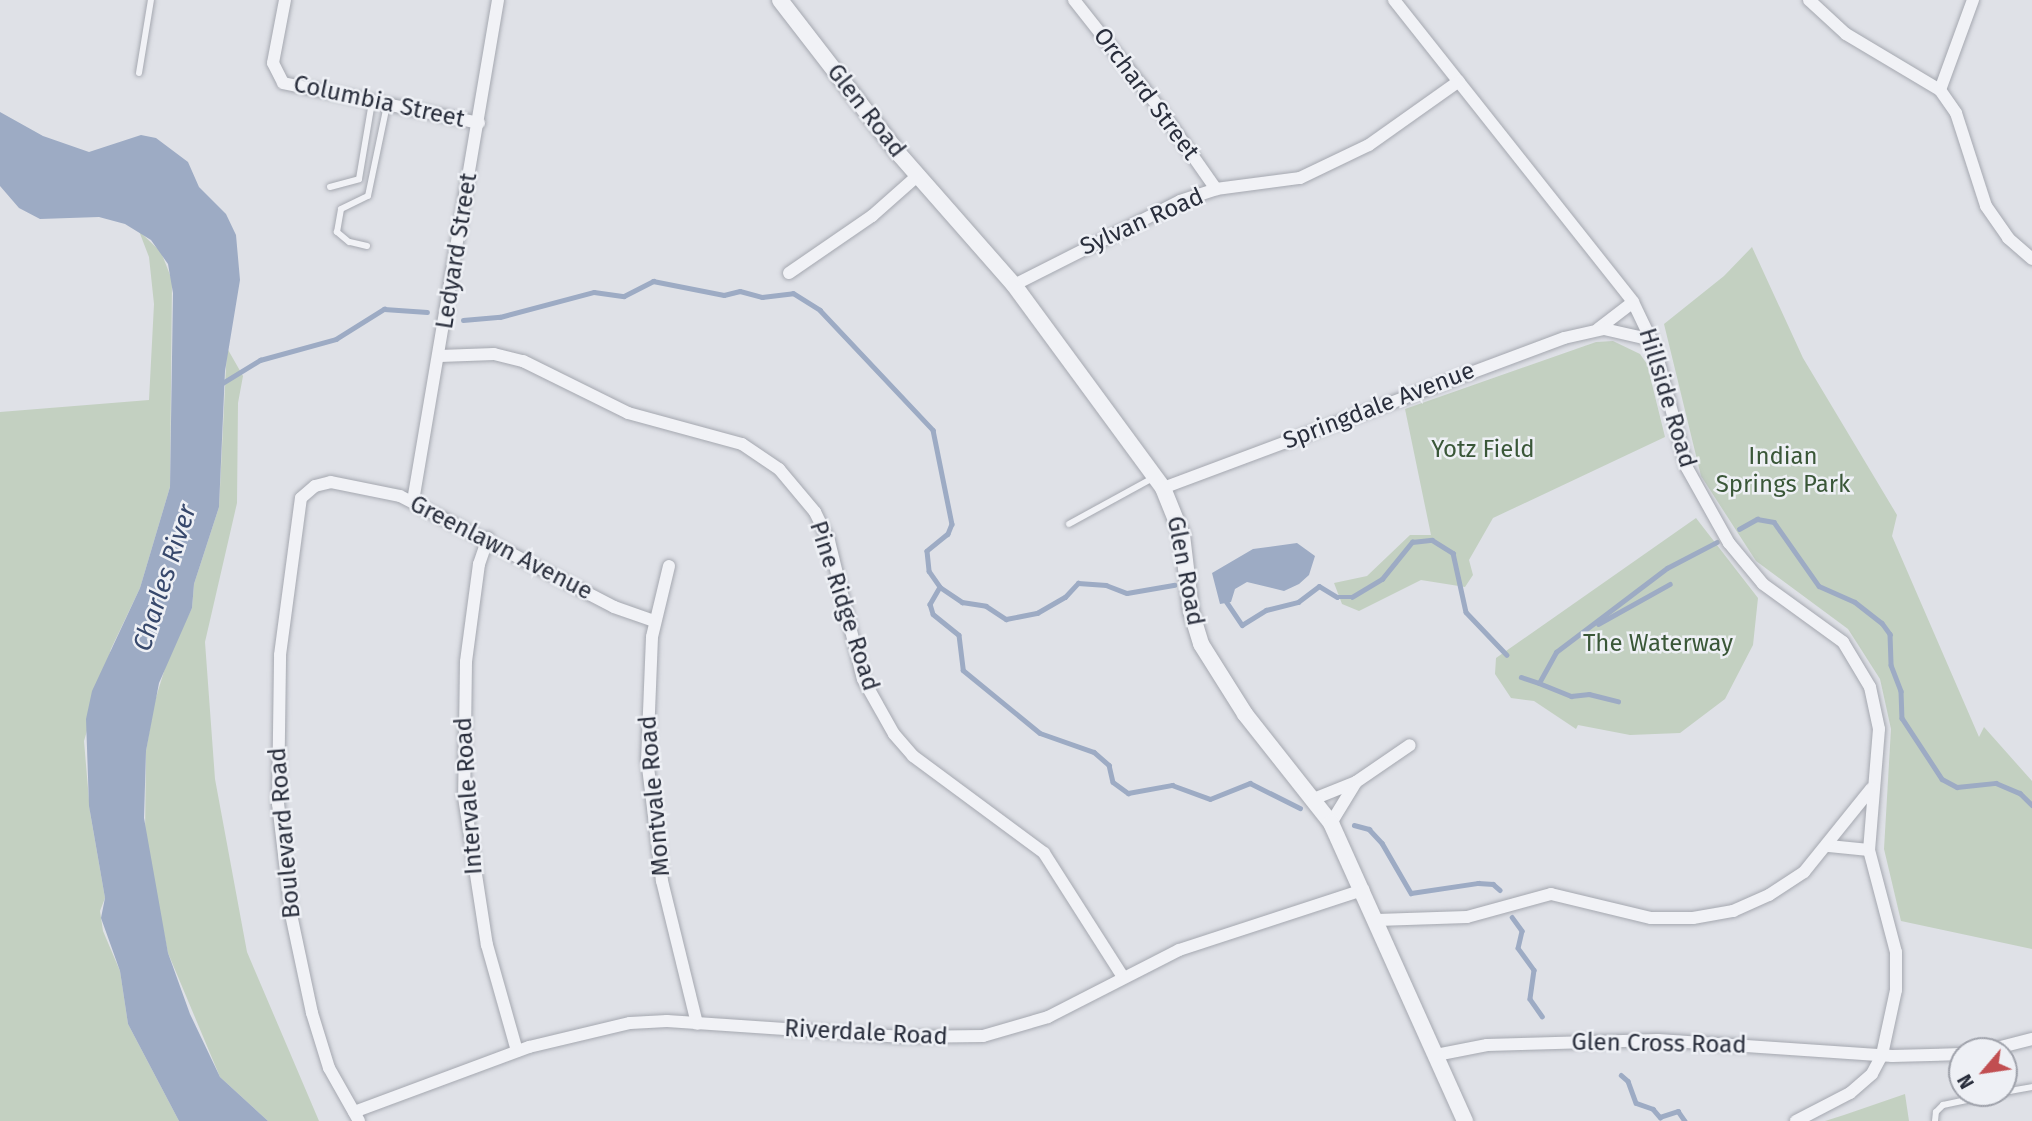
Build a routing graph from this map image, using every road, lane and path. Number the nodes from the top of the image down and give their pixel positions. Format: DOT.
graph roads {
  1 [pos="151,0"];
  2 [pos="285,0"];
  3 [pos="498,0"];
  4 [pos="780,0"];
  5 [pos="1073,0"];
  6 [pos="1394,0"];
  7 [pos="1809,0"];
  8 [pos="1973,0"];
  9 [pos="139,73"];
  10 [pos="1459,81"];
  11 [pos="1940,90"];
  12 [pos="372,102"];
  13 [pos="387,105"];
  14 [pos="479,123"];
  15 [pos="917,176"];
  16 [pos="330,187"];
  17 [pos="1216,189"];
  18 [pos="367,246"];
  19 [pos="2032,259"];
  20 [pos="789,273"];
  21 [pos="1014,285"];
  22 [pos="1633,303"];
  23 [pos="1598,329"];
  24 [pos="1652,340"];
  25 [pos="440,356"];
  26 [pos="1159,483"];
  27 [pos="305,493"];
  28 [pos="414,501"];
  29 [pos="1069,524"];
  30 [pos="488,538"];
  31 [pos="669,566"];
  32 [pos="654,621"];
  33 [pos="1410,745"];
  34 [pos="1356,782"];
  35 [pos="1871,789"];
  36 [pos="1316,798"];
  37 [pos="1331,823"];
  38 [pos="1829,846"];
  39 [pos="1869,850"];
  40 [pos="1363,890"];
  41 [pos="1377,919"];
  42 [pos="1124,977"];
  43 [pos="697,1024"];
  44 [pos="517,1051"];
  45 [pos="1948,1054"];
  46 [pos="1436,1055"];
  47 [pos="1882,1055"];
  48 [pos="1948,1104"];
  49 [pos="356,1116"];
  50 [pos="1465,1121"];
  51 [pos="1796,1121"];
  52 [pos="1936,1121"];
  1 -- 9 [label="lane"];
  2 -- 12 [label="street, Columbia Street"];
  3 -- 14 [label="street, Ledyard Street"];
  4 -- 15 [label="street, Glen Road"];
  5 -- 17 [label="street, Orchard Street"];
  6 -- 10 [label="street, Hillside Road"];
  7 -- 11 [label="street"];
  8 -- 11 [label="street"];
  10 -- 17 [label="street, Sylvan Road"];
  10 -- 22 [label="street, Hillside Road"];
  11 -- 19 [label="street"];
  12 -- 13 [label="street, Columbia Street"];
  12 -- 16 [label="lane"];
  13 -- 14 [label="street, Columbia Street"];
  13 -- 18 [label="lane"];
  14 -- 25 [label="street, Ledyard Street"];
  15 -- 20 [label="street"];
  15 -- 21 [label="street, Glen Road"];
  17 -- 21 [label="street, Sylvan Road"];
  21 -- 26 [label="street, Glen Road"];
  22 -- 23 [label="street, Springdale Avenue"];
  22 -- 24 [label="street, Hillside Road"];
  23 -- 24 [label="street, Springdale Avenue"];
  23 -- 26 [label="street, Springdale Avenue"];
  24 -- 35 [label="street, Hillside Road"];
  25 -- 28 [label="street, Ledyard Street"];
  25 -- 42 [label="street, Pine Ridge Road"];
  26 -- 29 [label="lane"];
  26 -- 36 [label="street, Glen Road"];
  27 -- 28 [label="street, Greenlawn Avenue"];
  27 -- 49 [label="street, Boulevard Road"];
  28 -- 30 [label="street, Greenlawn Avenue"];
  30 -- 32 [label="street, Greenlawn Avenue"];
  30 -- 44 [label="street, Intervale Road"];
  31 -- 32 [label="street, Montvale Road"];
  32 -- 43 [label="street, Montvale Road"];
  33 -- 34 [label="street"];
  34 -- 36 [label="street"];
  34 -- 37 [label="street"];
  35 -- 38 [label="street"];
  35 -- 39 [label="street, Hillside Road"];
  36 -- 37 [label="street, Glen Road"];
  37 -- 40 [label="street, Glen Road"];
  38 -- 39 [label="street"];
  38 -- 41 [label="street"];
  39 -- 47 [label="street, Hillside Road"];
  40 -- 41 [label="street, Glen Road"];
  40 -- 42 [label="street, Riverdale Road"];
  41 -- 46 [label="street, Glen Road"];
  42 -- 43 [label="street, Riverdale Road"];
  43 -- 44 [label="street, Riverdale Road"];
  44 -- 49 [label="street, Riverdale Road"];
  45 -- 47 [label="street, Glen Cross Road"];
  46 -- 47 [label="street, Glen Cross Road"];
  46 -- 50 [label="street, Glen Road"];
  47 -- 51 [label="street"];
  48 -- 52 [label="lane"];
}
